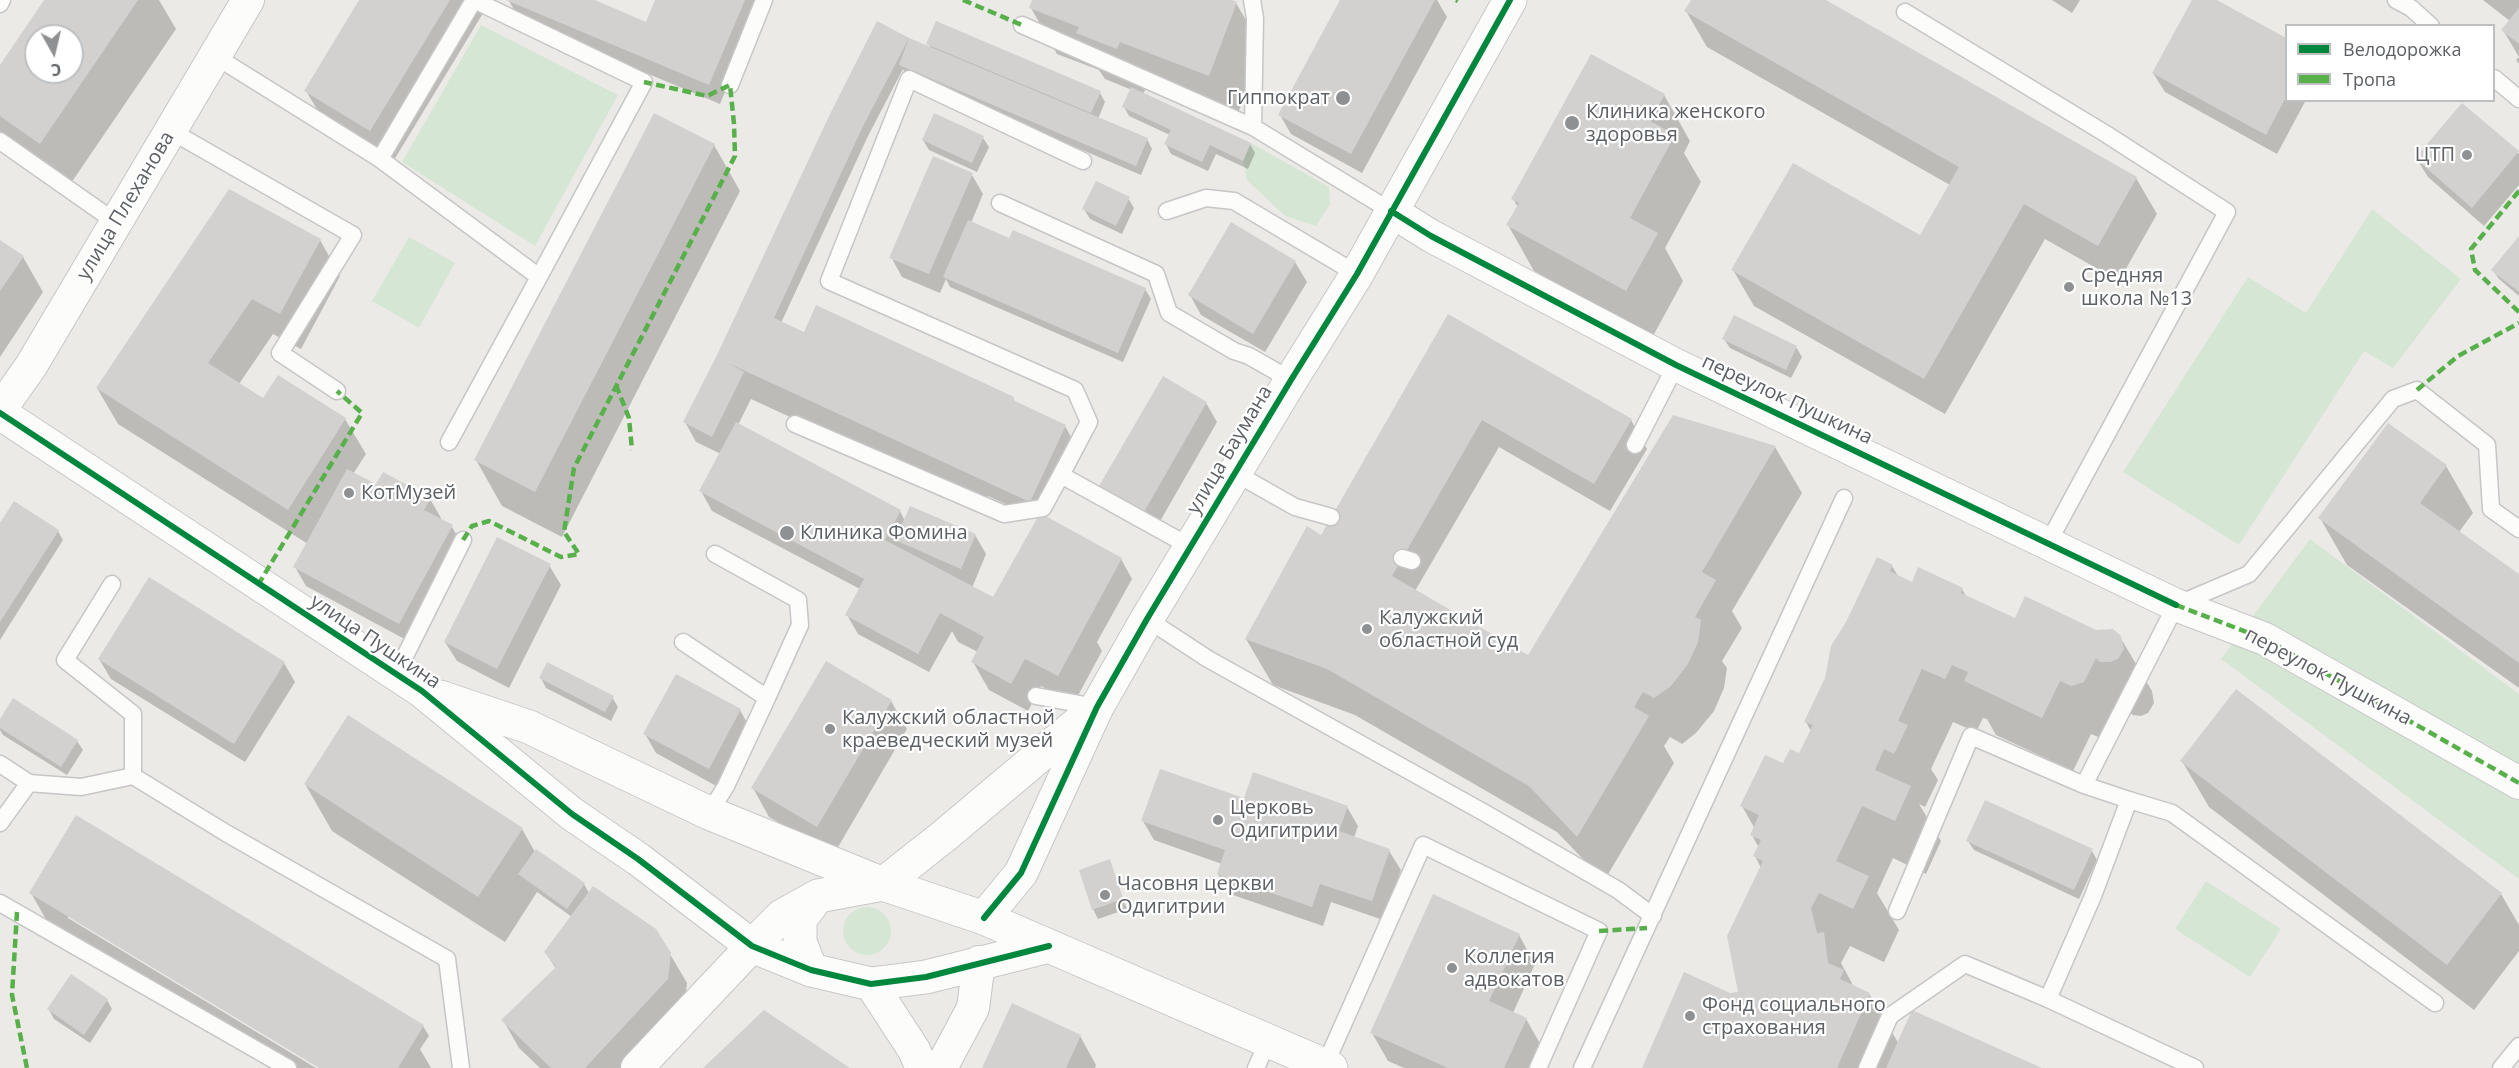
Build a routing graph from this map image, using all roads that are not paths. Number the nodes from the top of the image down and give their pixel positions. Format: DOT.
graph roads {
  1 [pos="248,0"];
  2 [pos="765,0"];
  3 [pos="1252,0"];
  4 [pos="1510,0"];
  5 [pos="2396,0"];
  6 [pos="1905,12"];
  7 [pos="2429,24"];
  8 [pos="1022,25"];
  9 [pos="215,56"];
  10 [pos="2495,80"];
  11 [pos="730,85"];
  12 [pos="2519,99"];
  13 [pos="1253,127"];
  14 [pos="171,131"];
  15 [pos="0,141"];
  16 [pos="380,159"];
  17 [pos="1083,161"];
  18 [pos="1000,203"];
  19 [pos="1167,211"];
  20 [pos="1392,212"];
  21 [pos="117,223"];
  22 [pos="1357,274"];
  23 [pos="539,277"];
  24 [pos="1676,365"];
  25 [pos="1291,380"];
  26 [pos="337,391"];
  27 [pos="0,411"];
  28 [pos="795,424"];
  29 [pos="449,442"];
  30 [pos="1635,445"];
  31 [pos="1235,473"];
  32 [pos="1061,475"];
  33 [pos="1844,498"];
  34 [pos="1331,517"];
  35 [pos="2519,529"];
  36 [pos="463,540"];
  37 [pos="2048,543"];
  38 [pos="1191,547"];
  39 [pos="715,554"];
  40 [pos="112,584"];
  41 [pos="2176,604"];
  42 [pos="1147,619"];
  43 [pos="683,642"];
  44 [pos="409,682"];
  45 [pos="1036,696"];
  46 [pos="766,698"];
  47 [pos="1097,707"];
  48 [pos="0,764"];
  49 [pos="133,776"];
  50 [pos="29,783"];
  51 [pos="2519,783"];
  52 [pos="2084,784"];
  53 [pos="2129,800"];
  54 [pos="709,813"];
  55 [pos="0,823"];
  56 [pos="883,884"];
  57 [pos="818,896"];
  58 [pos="0,903"];
  59 [pos="1897,911"];
  60 [pos="1653,916"];
  61 [pos="984,918"];
  62 [pos="752,946"];
  63 [pos="1049,946"];
  64 [pos="979,962"];
  65 [pos="811,970"];
  66 [pos="871,984"];
  67 [pos="2048,999"];
  68 [pos="2435,1003"];
  69 [pos="2519,1046"];
  70 [pos="1262,1054"];
  71 [pos="1328,1067"];
  72 [pos="288,1068"];
  73 [pos="462,1068"];
  74 [pos="637,1068"];
  75 [pos="922,1068"];
  76 [pos="941,1068"];
  77 [pos="1538,1068"];
  78 [pos="1582,1068"];
  79 [pos="1867,1068"];
  80 [pos="2194,1068"];
  81 [pos="2501,1068"];
  1 -- 9 [label="street, улица Плеханова"];
  2 -- 11 [label="lane"];
  3 -- 13 [label="lane"];
  4 -- 20 [label="street, улица Баумана"];
  5 -- 7 [label="lane"];
  6 -- 37 [label="lane"];
  8 -- 13 [label="lane"];
  9 -- 14 [label="street, улица Плеханова"];
  9 -- 16 [label="lane"];
  10 -- 12 [label="lane"];
  13 -- 20 [label="lane"];
  14 -- 21 [label="street, улица Плеханова"];
  14 -- 26 [label="lane"];
  15 -- 21 [label="lane"];
  16 -- 23 [label="lane"];
  16 -- 23 [label="lane"];
  17 -- 32 [label="lane"];
  18 -- 25 [label="lane"];
  19 -- 22 [label="lane"];
  20 -- 22 [label="street, улица Баумана"];
  20 -- 24 [label="street, переулок Пушкина"];
  21 -- 27 [label="street, улица Плеханова"];
  22 -- 25 [label="street, улица Баумана"];
  23 -- 29 [label="lane"];
  24 -- 30 [label="lane"];
  24 -- 37 [label="street, переулок Пушкина"];
  25 -- 31 [label="street, улица Баумана"];
  27 -- 44 [label="street, улица Пушкина"];
  28 -- 32 [label="lane"];
  31 -- 34 [label="lane"];
  31 -- 38 [label="street, улица Баумана"];
  32 -- 38 [label="lane"];
  33 -- 60 [label="lane"];
  35 -- 41 [label="lane"];
  36 -- 44 [label="lane"];
  37 -- 41 [label="street, переулок Пушкина"];
  38 -- 42 [label="street, улица Баумана"];
  39 -- 46 [label="lane"];
  40 -- 49 [label="lane"];
  41 -- 51 [label="street, переулок Пушкина"];
  41 -- 52 [label="lane"];
  42 -- 47 [label="street, улица Баумана"];
  42 -- 60 [label="lane"];
  43 -- 46 [label="lane"];
  44 -- 54 [label="street, улица Пушкина"];
  44 -- 62 [label="street, улица Пушкина"];
  45 -- 47 [label="lane"];
  46 -- 54 [label="lane"];
  47 -- 56 [label="street, улица Баумана"];
  47 -- 61 [label="street, улица Баумана"];
  48 -- 50 [label="lane"];
  49 -- 50 [label="lane"];
  49 -- 73 [label="lane"];
  50 -- 55 [label="lane"];
  52 -- 53 [label="lane"];
  52 -- 59 [label="lane"];
  53 -- 67 [label="lane"];
  53 -- 68 [label="lane"];
  54 -- 56 [label="street, улица Пушкина"];
  56 -- 57 [label="street"];
  56 -- 61 [label="street, улица Пушкина"];
  57 -- 62 [label="street"];
  57 -- 65 [label="street"];
  58 -- 72 [label="lane"];
  60 -- 78 [label="lane"];
  61 -- 63 [label="street, улица Пушкина"];
  61 -- 64 [label="street"];
  62 -- 65 [label="street, улица Пушкина"];
  62 -- 74 [label="street"];
  63 -- 64 [label="street"];
  63 -- 70 [label="street, улица Пушкина"];
  64 -- 66 [label="street"];
  64 -- 76 [label="street"];
  65 -- 66 [label="street, улица Пушкина"];
  66 -- 75 [label="street"];
  67 -- 79 [label="lane"];
  67 -- 80 [label="lane"];
  69 -- 81 [label="lane"];
  70 -- 71 [label="street, улица Пушкина"];
  71 -- 77 [label="lane"];
}
